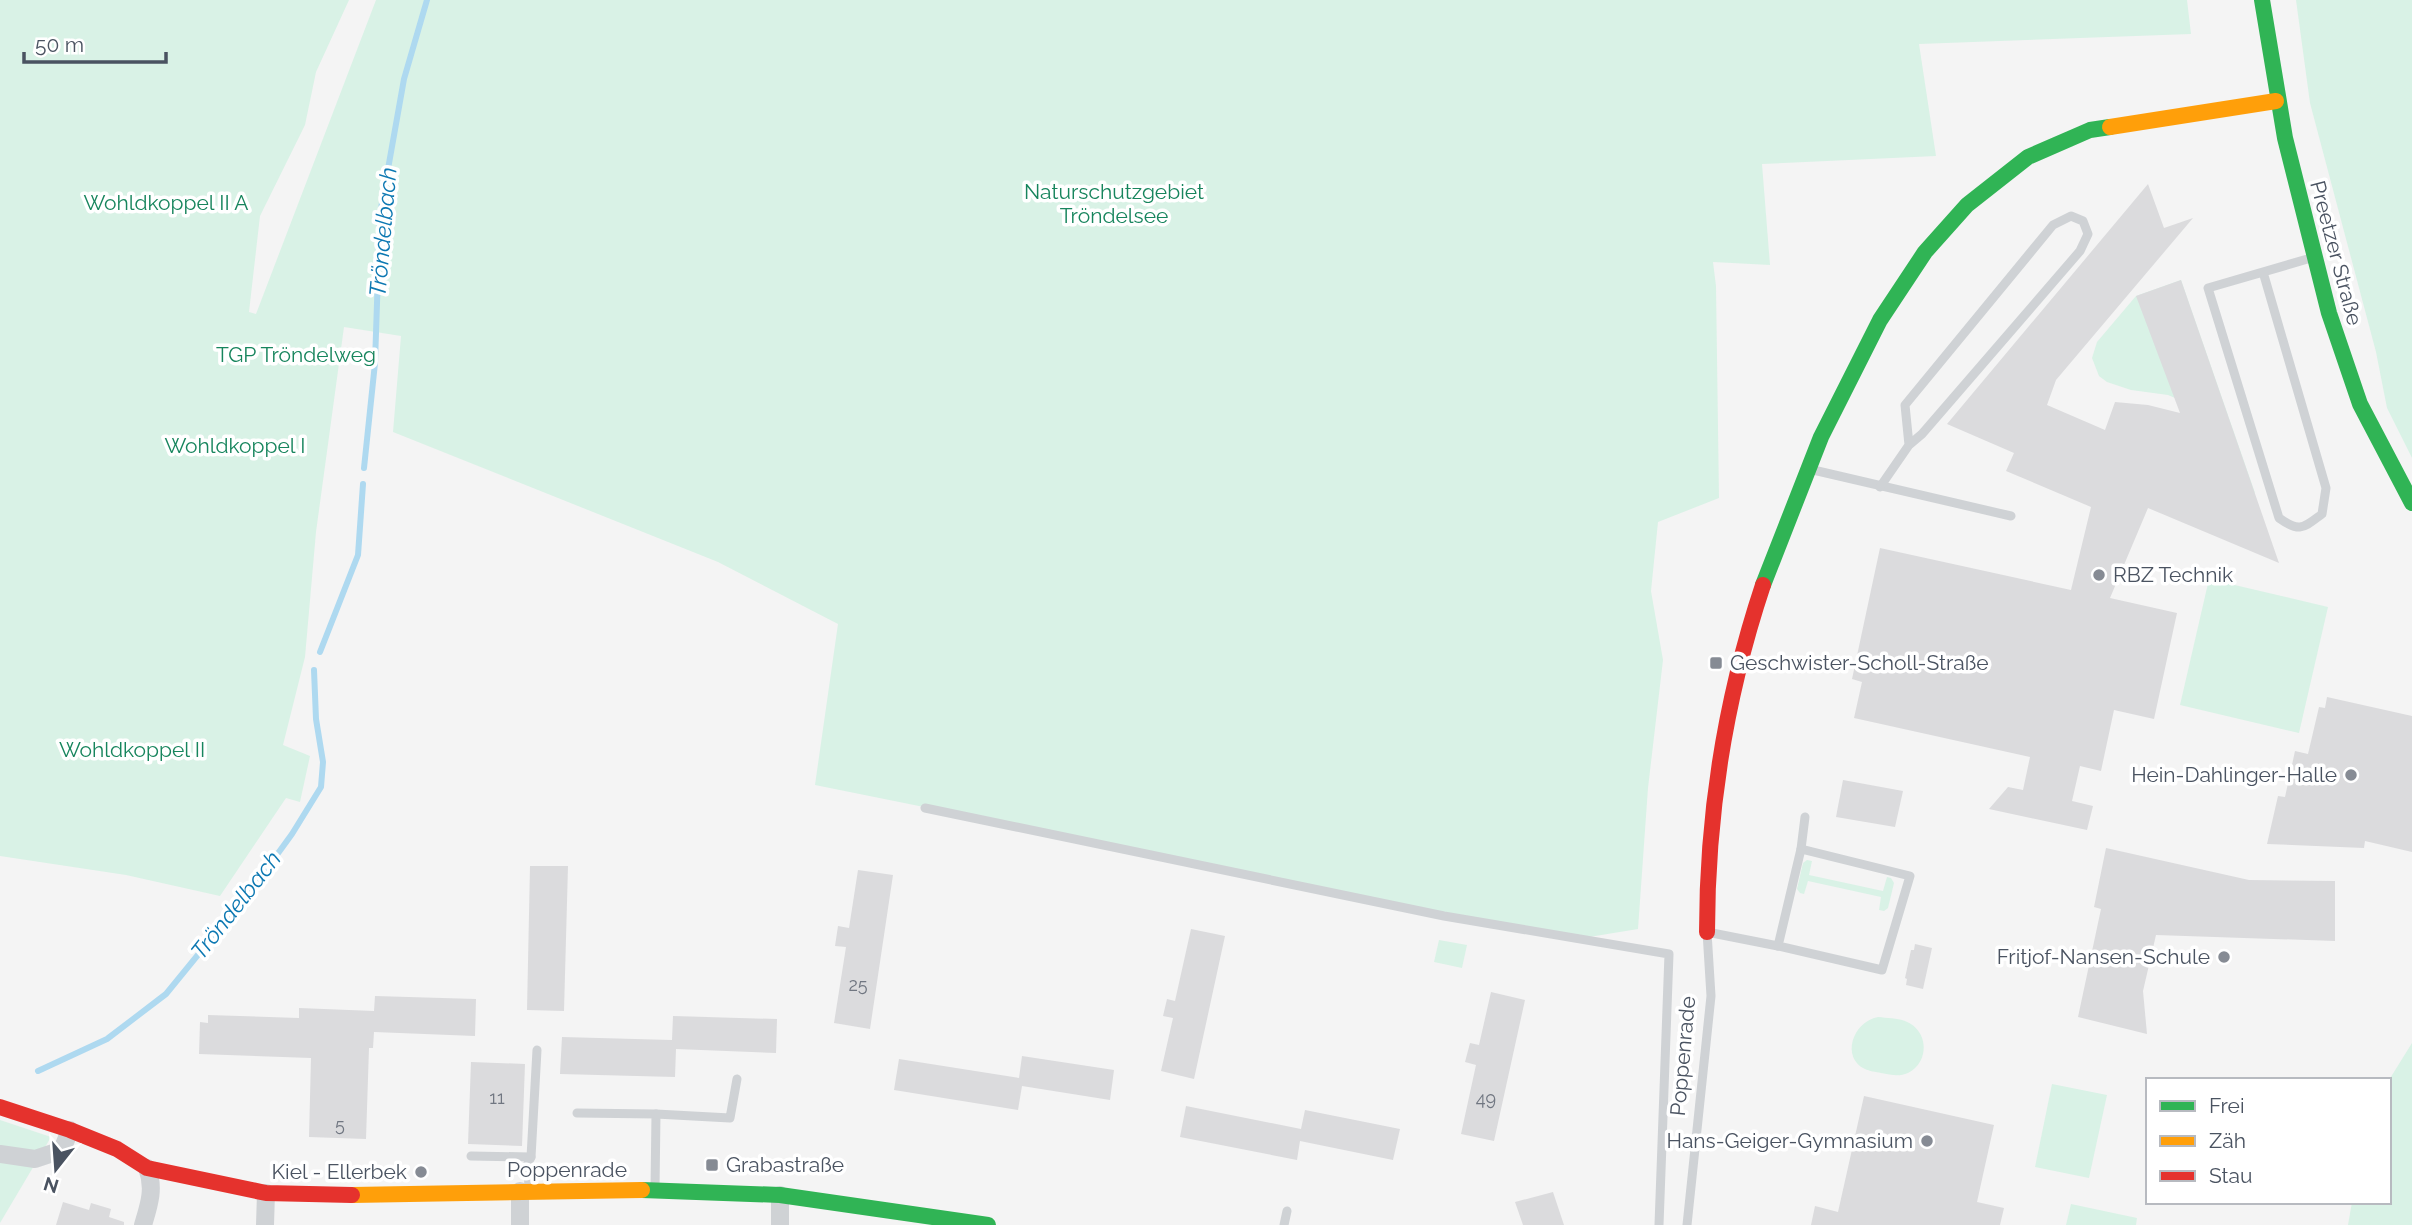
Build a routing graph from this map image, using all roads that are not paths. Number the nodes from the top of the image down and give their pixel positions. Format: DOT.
graph roads {
  1 [pos="2262,0"];
  2 [pos="2276,102"];
  3 [pos="2313,258"];
  4 [pos="2263,272"];
  5 [pos="1909,445"];
  6 [pos="1809,469"];
  7 [pos="1880,487"];
  8 [pos="2412,503"];
  9 [pos="2011,516"];
  10 [pos="925,808"];
  11 [pos="1805,817"];
  12 [pos="1801,849"];
  13 [pos="1707,932"];
  14 [pos="1778,946"];
  15 [pos="537,1050"];
  16 [pos="737,1079"];
  17 [pos="0,1107"];
  18 [pos="577,1113"];
  19 [pos="656,1114"];
  20 [pos="70,1130"];
  21 [pos="0,1154"];
  22 [pos="471,1156"];
  23 [pos="531,1157"];
  24 [pos="147,1168"];
  25 [pos="655,1190"];
  26 [pos="525,1191"];
  27 [pos="266,1193"];
  28 [pos="780,1195"];
  29 [pos="1287,1211"];
  30 [pos="143,1225"];
  31 [pos="265,1225"];
  32 [pos="520,1225"];
  33 [pos="780,1225"];
  34 [pos="988,1225"];
  35 [pos="1284,1225"];
  36 [pos="1659,1225"];
  37 [pos="1687,1225"];
  1 -- 2 [label="street, Preetzer Straße"];
  2 -- 3 [label="street, Preetzer Straße"];
  2 -- 6 [label="street"];
  3 -- 4 [label="lane"];
  3 -- 8 [label="street, Preetzer Straße"];
  4 -- 4 [label="lane"];
  5 -- 5 [label="lane"];
  5 -- 7 [label="lane"];
  6 -- 7 [label="lane"];
  6 -- 13 [label="street"];
  7 -- 9 [label="lane"];
  10 -- 36 [label="lane"];
  11 -- 12 [label="lane"];
  12 -- 14 [label="lane"];
  12 -- 14 [label="lane"];
  13 -- 14 [label="lane"];
  13 -- 37 [label="lane, Poppenrade"];
  15 -- 23 [label="lane"];
  16 -- 19 [label="lane"];
  17 -- 20 [label="street"];
  18 -- 19 [label="lane"];
  19 -- 25 [label="lane"];
  20 -- 21 [label="street"];
  20 -- 24 [label="street"];
  22 -- 23 [label="lane"];
  23 -- 26 [label="lane"];
  24 -- 27 [label="street, Poppenrade"];
  24 -- 30 [label="street"];
  25 -- 26 [label="street, Poppenrade"];
  25 -- 28 [label="street, Poppenrade"];
  26 -- 27 [label="street, Poppenrade"];
  26 -- 32 [label="street"];
  27 -- 31 [label="street"];
  28 -- 33 [label="street"];
  28 -- 34 [label="street, Poppenrade"];
  29 -- 35 [label="lane"];
}
